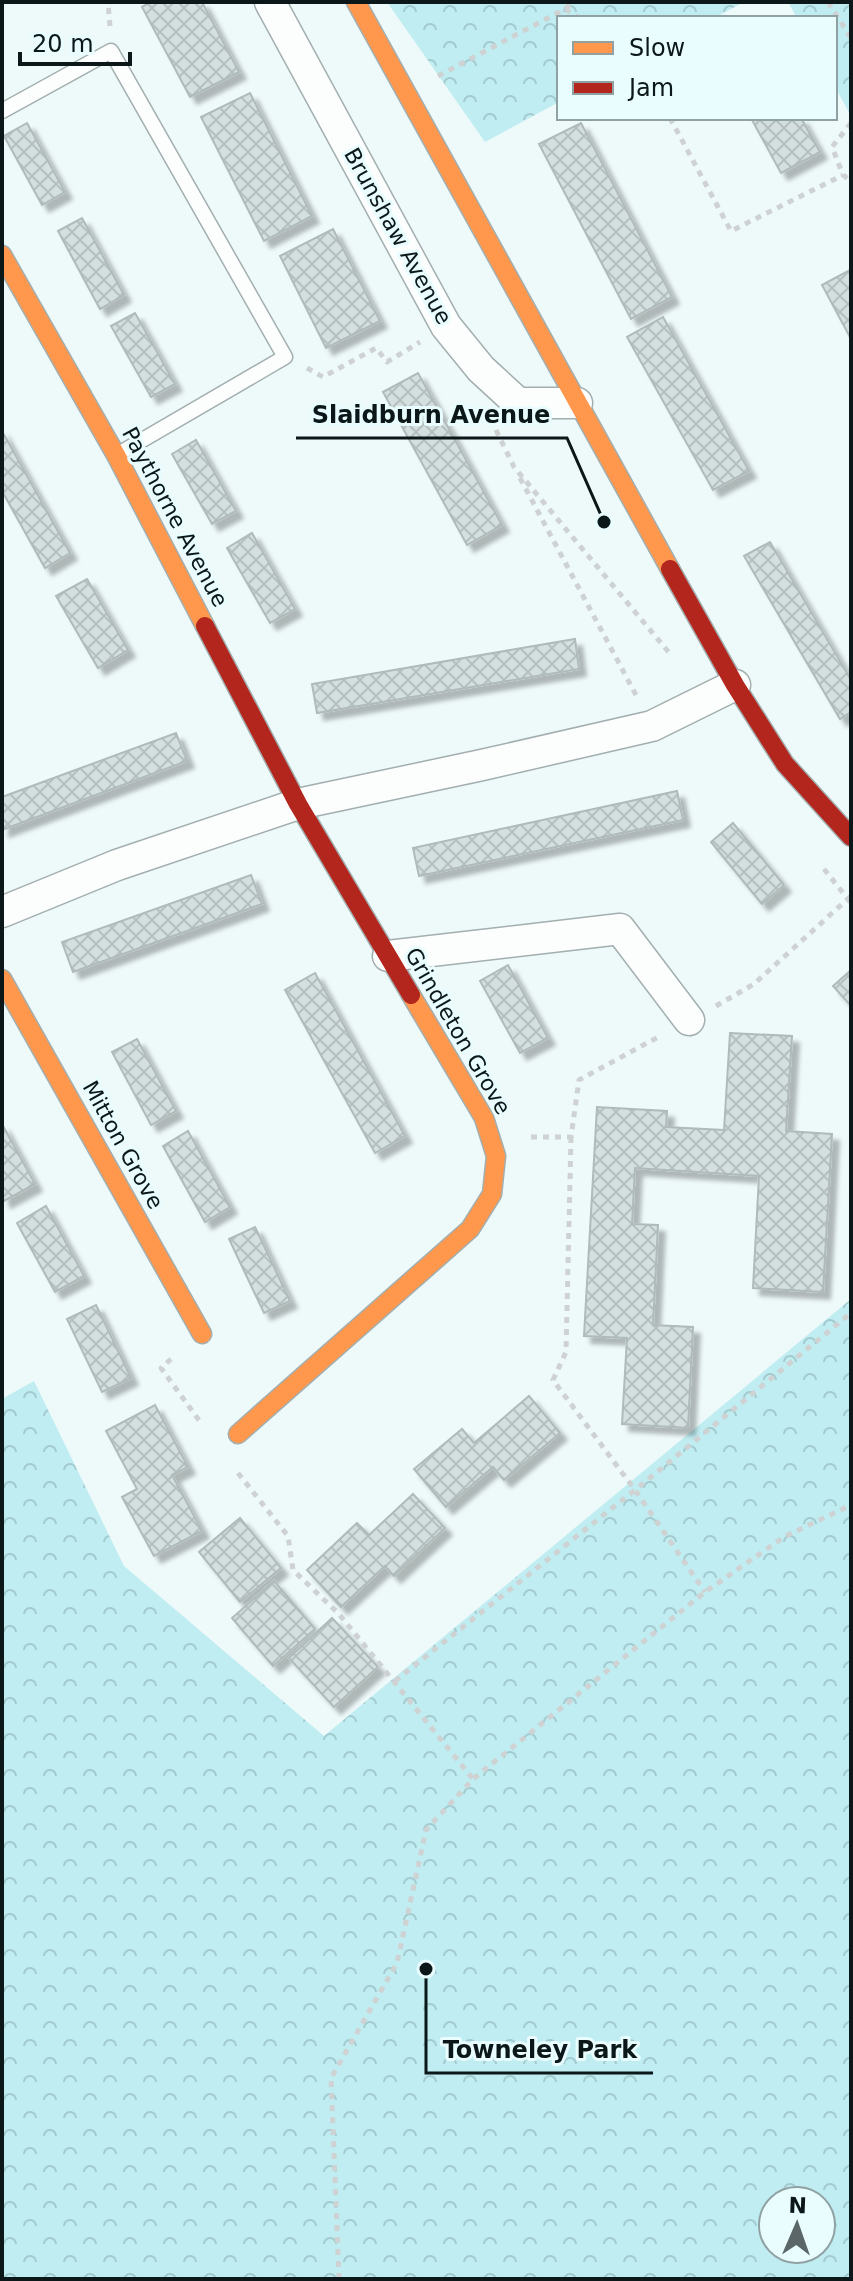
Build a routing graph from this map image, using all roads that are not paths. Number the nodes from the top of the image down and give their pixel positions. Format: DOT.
graph roads {
  1 [pos="270,2"];
  2 [pos="356,2"];
  3 [pos="2,111"];
  4 [pos="2,255"];
  5 [pos="577,403"];
  6 [pos="116,455"];
  7 [pos="735,685"];
  8 [pos="298,804"];
  9 [pos="851,837"];
  10 [pos="2,912"];
  11 [pos="388,956"];
  12 [pos="2,979"];
  13 [pos="689,1020"];
  14 [pos="202,1334"];
  15 [pos="238,1434"];
  1 -- 5 [label="street, Brunshaw Avenue"];
  2 -- 5 [label="street"];
  3 -- 6 [label="lane"];
  4 -- 6 [label="street, Paythorne Avenue"];
  5 -- 7 [label="street"];
  6 -- 8 [label="street, Paythorne Avenue"];
  7 -- 8 [label="street"];
  7 -- 9 [label="street"];
  8 -- 10 [label="street"];
  8 -- 11 [label="street, Grindleton Grove"];
  11 -- 13 [label="street"];
  11 -- 15 [label="street, Grindleton Grove"];
  12 -- 14 [label="street, Mitton Grove"];
}
